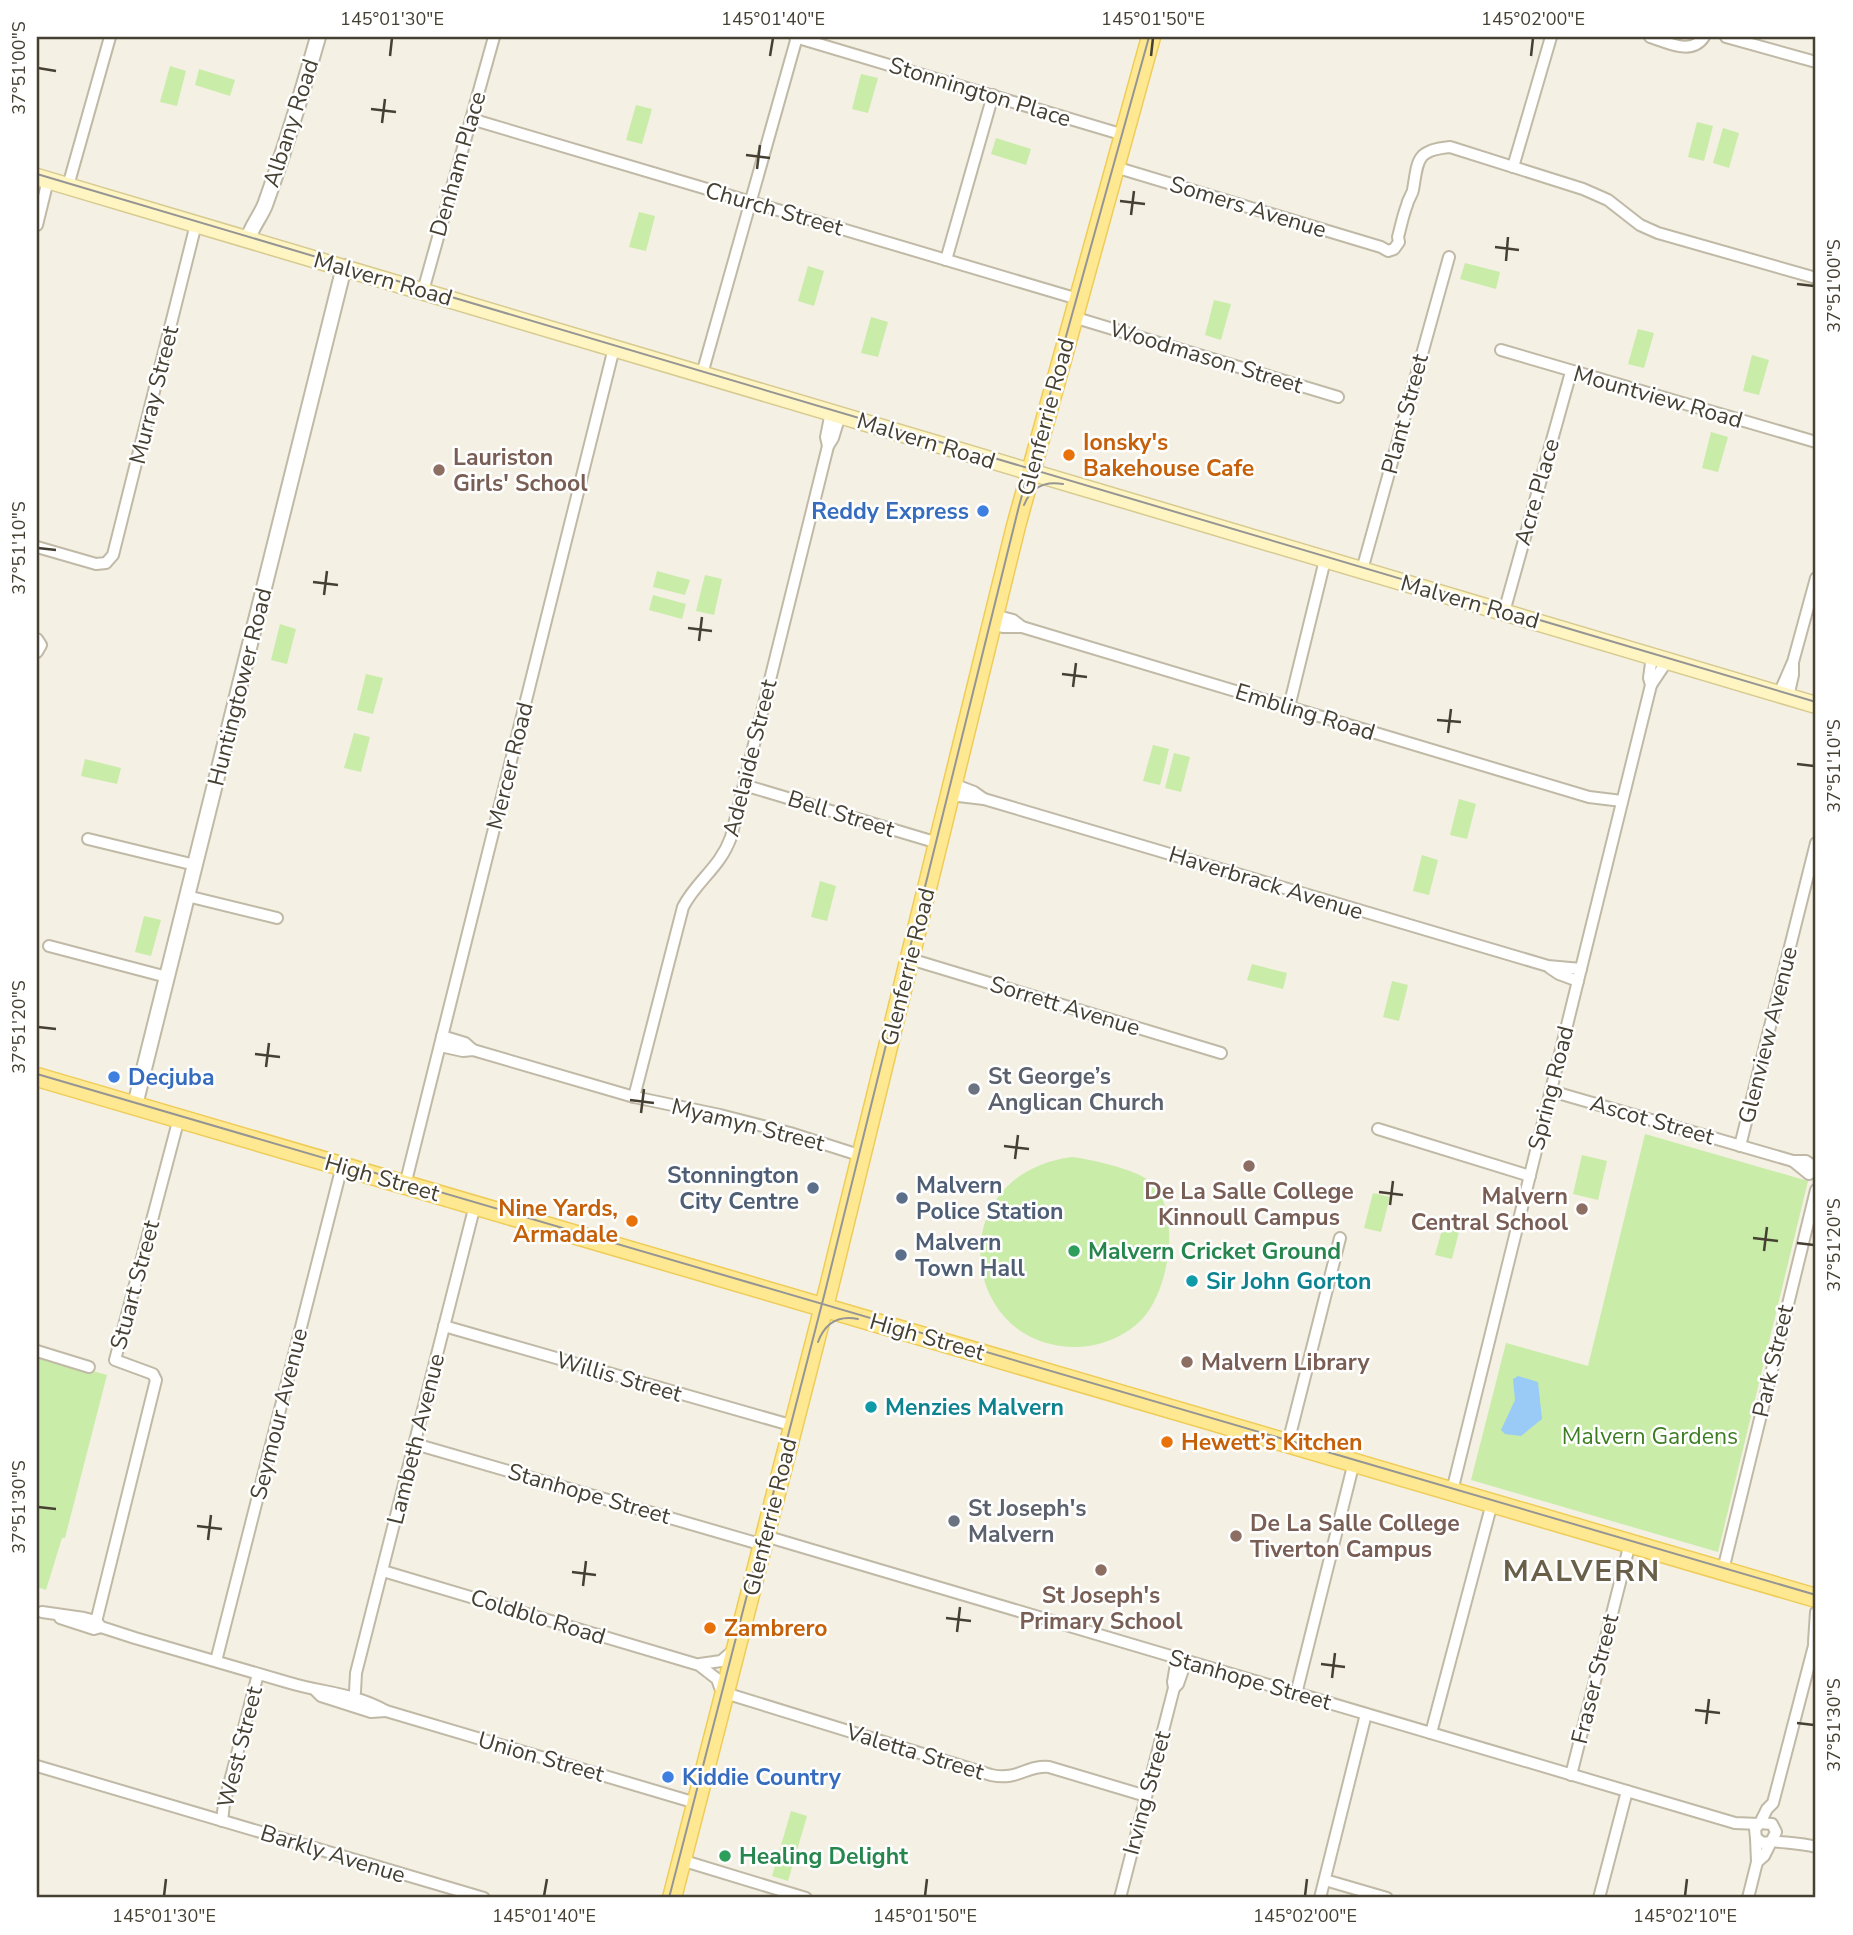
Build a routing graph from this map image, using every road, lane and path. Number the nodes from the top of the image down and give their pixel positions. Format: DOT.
graph roads {
  1 [pos="110,37"];
  2 [pos="318,37"];
  3 [pos="494,37"];
  4 [pos="796,37"];
  5 [pos="1151,37"];
  6 [pos="1551,37"];
  7 [pos="1650,37"];
  8 [pos="1704,37"];
  9 [pos="1726,37"];
  10 [pos="1816,62"];
  11 [pos="993,95"];
  12 [pos="471,119"];
  13 [pos="1124,135"];
  14 [pos="1115,167"];
  15 [pos="1513,167"];
  16 [pos="42,178"];
  17 [pos="68,186"];
  18 [pos="750,202"];
  19 [pos="197,224"];
  20 [pos="37,225"];
  21 [pos="253,241"];
  22 [pos="1448,257"];
  23 [pos="946,260"];
  24 [pos="344,267"];
  25 [pos="1816,278"];
  26 [pos="422,291"];
  27 [pos="1078,299"];
  28 [pos="1073,317"];
  29 [pos="614,348"];
  30 [pos="1501,351"];
  31 [pos="1571,372"];
  32 [pos="702,374"];
  33 [pos="1338,397"];
  34 [pos="836,414"];
  35 [pos="1816,442"];
  36 [pos="1030,472"];
  37 [pos="37,547"];
  38 [pos="1325,559"];
  39 [pos="1362,570"];
  40 [pos="1816,578"];
  41 [pos="1504,612"];
  42 [pos="993,619"];
  43 [pos="37,639"];
  44 [pos="37,652"];
  45 [pos="1659,658"];
  46 [pos="1783,695"];
  47 [pos="1816,705"];
  48 [pos="1289,706"];
  49 [pos="744,785"];
  50 [pos="951,790"];
  51 [pos="1621,806"];
  52 [pos="88,839"];
  53 [pos="1816,842"];
  54 [pos="938,843"];
  55 [pos="195,865"];
  56 [pos="187,896"];
  57 [pos="277,918"];
  58 [pos="49,946"];
  59 [pos="910,959"];
  60 [pos="1579,975"];
  61 [pos="167,977"];
  62 [pos="441,1041"];
  63 [pos="1221,1053"];
  64 [pos="37,1077"];
  65 [pos="1551,1091"];
  66 [pos="634,1097"];
  67 [pos="135,1105"];
  68 [pos="178,1118"];
  69 [pos="1378,1129"];
  70 [pos="1740,1146"];
  71 [pos="862,1156"];
  72 [pos="342,1166"];
  73 [pos="1814,1171"];
  74 [pos="1530,1176"];
  75 [pos="405,1185"];
  76 [pos="1815,1191"];
  77 [pos="475,1205"];
  78 [pos="1340,1238"];
  79 [pos="824,1307"];
  80 [pos="444,1326"];
  81 [pos="37,1351"];
  82 [pos="89,1367"];
  83 [pos="794,1426"];
  84 [pos="1288,1443"];
  85 [pos="415,1444"];
  86 [pos="1354,1462"];
  87 [pos="1452,1491"];
  88 [pos="1492,1503"];
  89 [pos="764,1540"];
  90 [pos="1630,1543"];
  91 [pos="1723,1570"];
  92 [pos="383,1571"];
  93 [pos="1816,1598"];
  94 [pos="40,1611"];
  95 [pos="1816,1612"];
  96 [pos="97,1626"];
  97 [pos="1815,1640"];
  98 [pos="737,1645"];
  99 [pos="1182,1660"];
  100 [pos="216,1661"];
  101 [pos="694,1663"];
  102 [pos="258,1674"];
  103 [pos="1296,1694"];
  104 [pos="723,1698"];
  105 [pos="349,1700"];
  106 [pos="1366,1714"];
  107 [pos="1431,1733"];
  108 [pos="37,1766"];
  109 [pos="1571,1775"];
  110 [pos="1628,1791"];
  111 [pos="1146,1796"];
  112 [pos="696,1802"];
  113 [pos="1773,1803"];
  114 [pos="222,1821"];
  115 [pos="1735,1823"];
  116 [pos="1759,1824"];
  117 [pos="1773,1835"];
  118 [pos="1756,1837"];
  119 [pos="1816,1847"];
  120 [pos="681,1860"];
  121 [pos="1757,1862"];
  122 [pos="1325,1880"];
  123 [pos="484,1898"];
  124 [pos="672,1898"];
  125 [pos="806,1898"];
  126 [pos="1120,1898"];
  127 [pos="1320,1898"];
  128 [pos="1387,1898"];
  129 [pos="1599,1898"];
  130 [pos="1748,1898"];
  1 -- 17 [label="street"];
  2 -- 21 [label="street, Albany Road"];
  3 -- 12 [label="street, Denham Place"];
  4 -- 11 [label="street, Stonnington Place"];
  4 -- 18 [label="street"];
  5 -- 13 [label="main road, Glenferrie Road"];
  6 -- 15 [label="street"];
  7 -- 8 [label="street"];
  9 -- 10 [label="street"];
  11 -- 13 [label="street, Stonnington Place"];
  11 -- 23 [label="street"];
  12 -- 18 [label="street, Church Street"];
  12 -- 26 [label="street, Denham Place"];
  13 -- 14 [label="main road, Glenferrie Road"];
  14 -- 15 [label="street, Somers Avenue"];
  14 -- 27 [label="main road, Glenferrie Road"];
  15 -- 25 [label="street, Somers Avenue"];
  16 -- 17 [label="main road, Malvern Road"];
  16 -- 20 [label="street"];
  17 -- 19 [label="main road, Malvern Road"];
  18 -- 23 [label="street, Church Street"];
  18 -- 32 [label="street"];
  19 -- 21 [label="main road, Malvern Road"];
  19 -- 37 [label="street, Murray Street"];
  21 -- 24 [label="main road, Malvern Road"];
  22 -- 39 [label="street, Plant Street"];
  23 -- 27 [label="street, Church Street"];
  24 -- 26 [label="main road, Malvern Road"];
  24 -- 55 [label="street, Huntingtower Road"];
  26 -- 29 [label="main road, Malvern Road"];
  27 -- 28 [label="main road, Glenferrie Road"];
  28 -- 33 [label="street, Woodmason Street"];
  28 -- 36 [label="main road, Glenferrie Road"];
  29 -- 32 [label="main road, Malvern Road"];
  29 -- 62 [label="street, Mercer Road"];
  30 -- 31 [label="street, Mountview Road"];
  31 -- 35 [label="street, Mountview Road"];
  31 -- 41 [label="street, Acre Place"];
  32 -- 34 [label="main road, Malvern Road"];
  34 -- 36 [label="main road, Malvern Road"];
  34 -- 49 [label="street, Adelaide Street"];
  36 -- 38 [label="main road, Malvern Road"];
  36 -- 42 [label="main road, Glenferrie Road"];
  38 -- 39 [label="main road, Malvern Road"];
  38 -- 48 [label="street"];
  39 -- 41 [label="main road, Malvern Road"];
  40 -- 46 [label="street"];
  41 -- 45 [label="main road, Malvern Road"];
  42 -- 48 [label="street, Embling Road"];
  42 -- 50 [label="main road, Glenferrie Road"];
  43 -- 44 [label="street"];
  45 -- 46 [label="main road, Malvern Road"];
  45 -- 51 [label="street, Spring Road"];
  46 -- 47 [label="main road, Malvern Road"];
  48 -- 51 [label="street, Embling Road"];
  49 -- 54 [label="street, Bell Street"];
  49 -- 66 [label="street, Adelaide Street"];
  50 -- 54 [label="main road, Glenferrie Road"];
  50 -- 60 [label="street, Haverbrack Avenue"];
  51 -- 60 [label="street, Spring Road"];
  52 -- 55 [label="street"];
  53 -- 70 [label="street, Glenview Avenue"];
  54 -- 59 [label="main road, Glenferrie Road"];
  55 -- 56 [label="street, Huntingtower Road"];
  56 -- 57 [label="street"];
  56 -- 61 [label="street, Huntingtower Road"];
  58 -- 61 [label="street"];
  59 -- 63 [label="street, Sorrett Avenue"];
  59 -- 71 [label="main road, Glenferrie Road"];
  60 -- 65 [label="street, Spring Road"];
  61 -- 67 [label="street, Huntingtower Road"];
  62 -- 66 [label="street, Myamyn Street"];
  62 -- 75 [label="street, Mercer Road"];
  64 -- 67 [label="main road, High Street"];
  65 -- 70 [label="street, Ascot Street"];
  65 -- 74 [label="street, Spring Road"];
  66 -- 71 [label="street, Myamyn Street"];
  67 -- 68 [label="main road, High Street"];
  68 -- 72 [label="main road, High Street"];
  68 -- 96 [label="street, Stuart Street"];
  69 -- 74 [label="street"];
  70 -- 73 [label="street, Ascot Street"];
  71 -- 79 [label="main road, Glenferrie Road"];
  72 -- 75 [label="main road, High Street"];
  72 -- 100 [label="street, Seymour Avenue"];
  73 -- 76 [label="street, Park Street"];
  74 -- 87 [label="street, Spring Road"];
  75 -- 77 [label="main road, High Street"];
  76 -- 91 [label="street, Park Street"];
  77 -- 79 [label="main road, High Street"];
  77 -- 80 [label="street, Lambeth Avenue"];
  78 -- 84 [label="street"];
  79 -- 83 [label="main road, Glenferrie Road"];
  79 -- 84 [label="main road, High Street"];
  80 -- 83 [label="street, Willis Street"];
  80 -- 85 [label="street, Lambeth Avenue"];
  81 -- 82 [label="street"];
  83 -- 89 [label="main road, Glenferrie Road"];
  84 -- 86 [label="main road, High Street"];
  85 -- 89 [label="street, Stanhope Street"];
  85 -- 92 [label="street, Lambeth Avenue"];
  86 -- 87 [label="main road, High Street"];
  86 -- 103 [label="street"];
  87 -- 88 [label="main road, High Street"];
  88 -- 90 [label="main road, High Street"];
  88 -- 107 [label="street"];
  89 -- 98 [label="main road, Glenferrie Road"];
  89 -- 99 [label="street, Stanhope Street"];
  90 -- 91 [label="main road, High Street"];
  90 -- 109 [label="street, Fraser Street"];
  91 -- 93 [label="main road, High Street"];
  92 -- 101 [label="street, Coldblo Road"];
  92 -- 105 [label="street, Lambeth Avenue"];
  94 -- 96 [label="street, Union Street"];
  95 -- 97 [label="street"];
  96 -- 100 [label="street, Union Street"];
  97 -- 113 [label="street"];
  98 -- 101 [label="street, Coldblo Road"];
  98 -- 104 [label="main road, Glenferrie Road"];
  99 -- 103 [label="street, Stanhope Street"];
  99 -- 111 [label="street, Irving Street"];
  100 -- 102 [label="street, Union Street"];
  101 -- 104 [label="street, Coldblo Road"];
  102 -- 105 [label="street, Union Street"];
  102 -- 114 [label="street, West Street"];
  103 -- 106 [label="street, Stanhope Street"];
  104 -- 111 [label="street, Valetta Street"];
  104 -- 112 [label="main road, Glenferrie Road"];
  105 -- 112 [label="street, Union Street"];
  106 -- 107 [label="street, Stanhope Street"];
  106 -- 122 [label="street"];
  107 -- 109 [label="street, Stanhope Street"];
  108 -- 114 [label="street, Barkly Avenue"];
  109 -- 110 [label="street, Stanhope Street"];
  110 -- 115 [label="street, Stanhope Street"];
  110 -- 129 [label="street"];
  111 -- 126 [label="street, Irving Street"];
  112 -- 120 [label="main road, Glenferrie Road"];
  113 -- 116 [label="street"];
  113 -- 117 [label="street"];
  114 -- 123 [label="street, Barkly Avenue"];
  115 -- 116 [label="street, Stanhope Street"];
  115 -- 118 [label="street, Stanhope Street"];
  116 -- 117 [label="street"];
  116 -- 118 [label="street"];
  117 -- 118 [label="street"];
  117 -- 119 [label="street"];
  117 -- 121 [label="street"];
  118 -- 121 [label="street"];
  120 -- 124 [label="main road, Glenferrie Road"];
  120 -- 125 [label="street"];
  121 -- 130 [label="street"];
  122 -- 127 [label="street"];
  122 -- 128 [label="street"];
}
